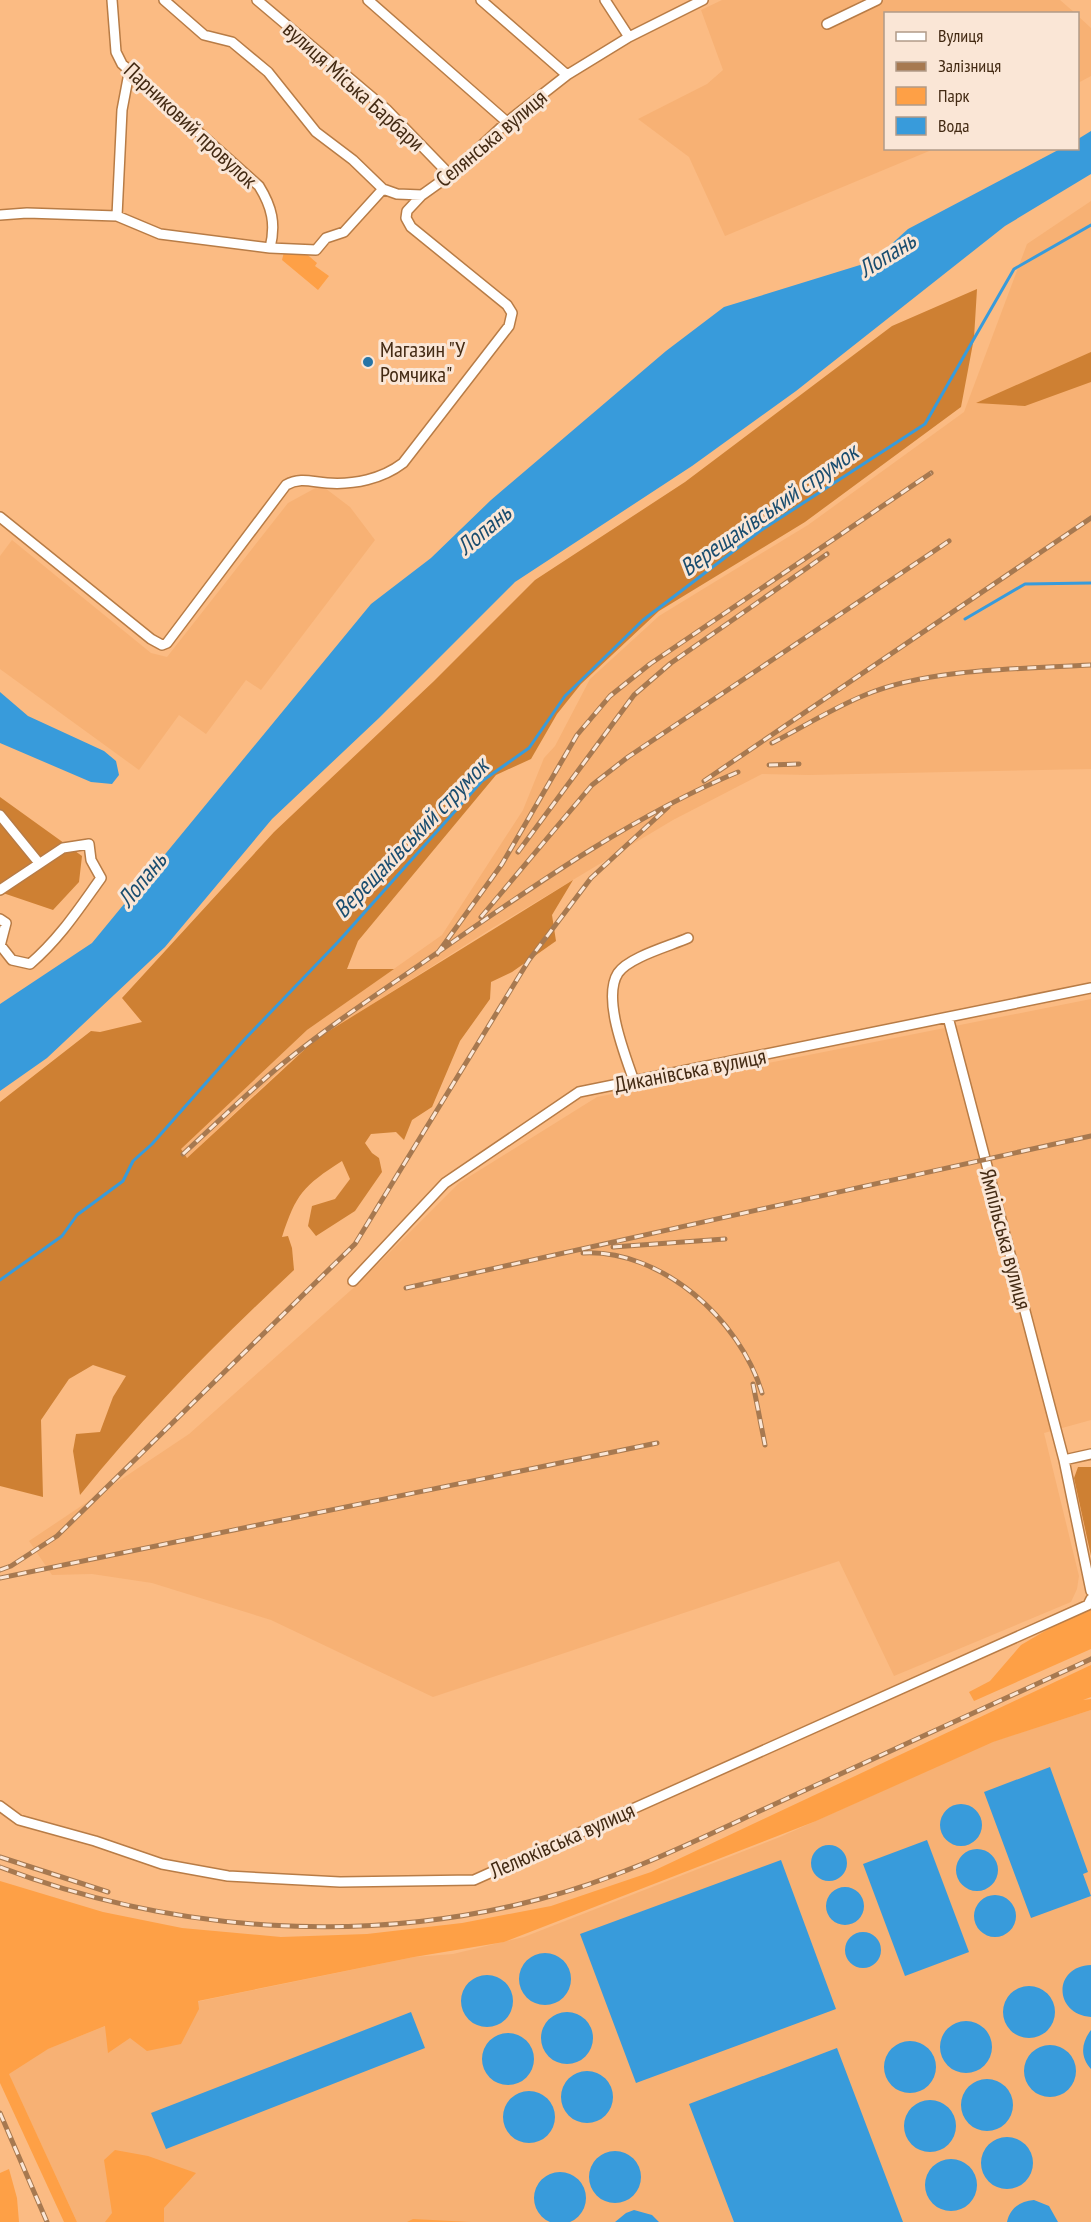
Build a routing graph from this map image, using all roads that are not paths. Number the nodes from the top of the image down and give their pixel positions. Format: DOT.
graph roads {
  1 [pos="112,0"];
  2 [pos="165,0"];
  3 [pos="257,0"];
  4 [pos="368,0"];
  5 [pos="481,0"];
  6 [pos="605,0"];
  7 [pos="703,0"];
  8 [pos="877,0"];
  9 [pos="827,24"];
  10 [pos="629,37"];
  11 [pos="129,73"];
  12 [pos="567,75"];
  13 [pos="507,122"];
  14 [pos="450,175"];
  15 [pos="382,189"];
  16 [pos="422,195"];
  17 [pos="0,215"];
  18 [pos="117,216"];
  19 [pos="270,248"];
  20 [pos="0,517"];
  21 [pos="0,815"];
  22 [pos="39,863"];
  23 [pos="0,890"];
  24 [pos="0,919"];
  25 [pos="688,938"];
  26 [pos="1,946"];
  27 [pos="1091,988"];
  28 [pos="948,1017"];
  29 [pos="634,1081"];
  30 [pos="353,1281"];
  31 [pos="1091,1454"];
  32 [pos="1065,1460"];
  33 [pos="1091,1591"];
  34 [pos="1091,1599"];
  35 [pos="0,1806"];
  1 -- 11 [label="street, Парниковий провулок"];
  2 -- 15 [label="street"];
  3 -- 14 [label="street, вулиця Міська Барбари"];
  4 -- 13 [label="street"];
  5 -- 12 [label="street"];
  6 -- 10 [label="street"];
  7 -- 10 [label="street, Селянська вулиця"];
  8 -- 9 [label="street"];
  10 -- 12 [label="street, Селянська вулиця"];
  11 -- 18 [label="street"];
  11 -- 19 [label="street, Парниковий провулок"];
  12 -- 13 [label="street, Селянська вулиця"];
  13 -- 14 [label="street, Селянська вулиця"];
  14 -- 16 [label="street, Селянська вулиця"];
  15 -- 16 [label="street, Селянська вулиця"];
  15 -- 19 [label="street"];
  16 -- 20 [label="street"];
  17 -- 18 [label="street"];
  18 -- 19 [label="street"];
  21 -- 22 [label="street"];
  22 -- 23 [label="street"];
  22 -- 26 [label="street"];
  24 -- 26 [label="street"];
  25 -- 29 [label="street"];
  27 -- 28 [label="street, Диканівська вулиця"];
  28 -- 29 [label="street, Диканівська вулиця"];
  28 -- 32 [label="street, Ямпільська вулиця"];
  29 -- 30 [label="street, Диканівська вулиця"];
  31 -- 32 [label="street"];
  32 -- 33 [label="street, Ямпільська вулиця"];
  34 -- 35 [label="street, Лелюківська вулиця"];
}
